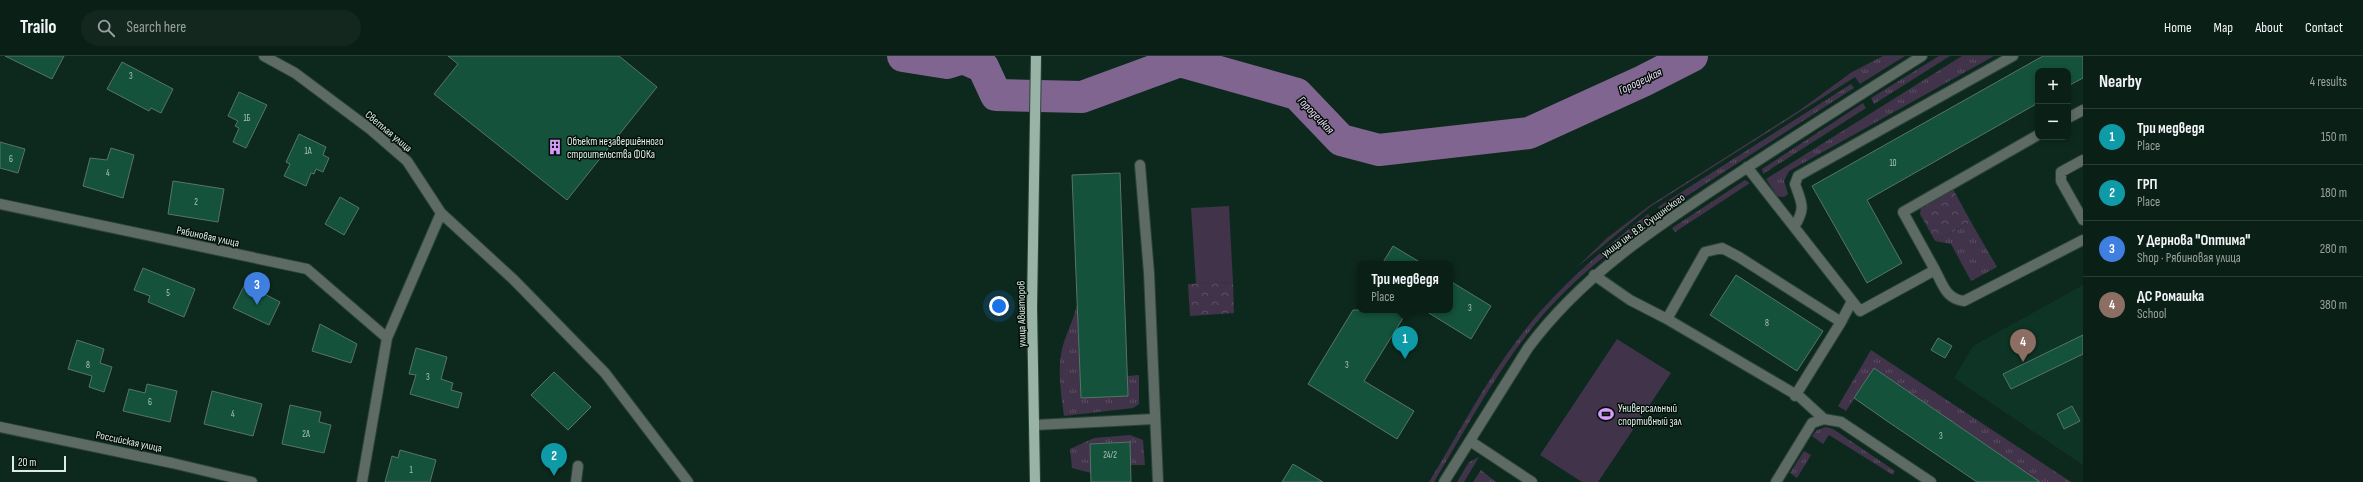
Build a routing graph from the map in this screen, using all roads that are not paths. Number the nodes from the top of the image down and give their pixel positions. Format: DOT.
graph roads {
  1 [pos="264,56"];
  2 [pos="1036,56"];
  3 [pos="1922,56"];
  4 [pos="2013,56"];
  5 [pos="2083,110"];
  6 [pos="2071,116"];
  7 [pos="2035,137"];
  8 [pos="2083,160"];
  9 [pos="1140,165"];
  10 [pos="1747,167"];
  11 [pos="0,204"];
  12 [pos="441,213"];
  13 [pos="2083,220"];
  14 [pos="1794,227"];
  15 [pos="2083,240"];
  16 [pos="1935,270"];
  17 [pos="1594,276"];
  18 [pos="1852,301"];
  19 [pos="1667,319"];
  20 [pos="1841,322"];
  21 [pos="387,338"];
  22 [pos="1795,396"];
  23 [pos="1154,419"];
  24 [pos="1824,419"];
  25 [pos="1035,425"];
  26 [pos="0,427"];
  27 [pos="1470,441"];
  28 [pos="578,466"];
  29 [pos="252,482"];
  30 [pos="362,482"];
  31 [pos="576,482"];
  32 [pos="688,482"];
  33 [pos="1035,482"];
  34 [pos="1158,482"];
  35 [pos="1444,482"];
  36 [pos="1532,482"];
  37 [pos="1776,482"];
  38 [pos="1931,482"];
  1 -- 12 [label="street, Светлая улица"];
  2 -- 25 [label="main road, улица Авиаторов"];
  3 -- 10 [label="street, улица им. В.В. Сущинского"];
  4 -- 14 [label="street"];
  5 -- 6 [label="street"];
  7 -- 16 [label="street"];
  8 -- 13 [label="street"];
  9 -- 23 [label="street"];
  10 -- 14 [label="street"];
  10 -- 17 [label="street, улица им. В.В. Сущинского"];
  11 -- 21 [label="street, Рябиновая улица"];
  12 -- 21 [label="street"];
  12 -- 32 [label="street, Светлая улица"];
  14 -- 18 [label="street"];
  15 -- 16 [label="street"];
  16 -- 18 [label="street"];
  17 -- 19 [label="street"];
  17 -- 27 [label="street, улица им. В.В. Сущинского"];
  18 -- 20 [label="street"];
  19 -- 20 [label="street"];
  19 -- 22 [label="street"];
  20 -- 22 [label="street"];
  21 -- 30 [label="street"];
  22 -- 24 [label="street"];
  23 -- 25 [label="street"];
  23 -- 34 [label="street"];
  24 -- 37 [label="street"];
  24 -- 38 [label="street"];
  25 -- 33 [label="main road, улица Авиаторов"];
  26 -- 29 [label="street, Российская улица"];
  27 -- 35 [label="street, улица им. В.В. Сущинского"];
  27 -- 36 [label="street"];
  28 -- 31 [label="street"];
}
